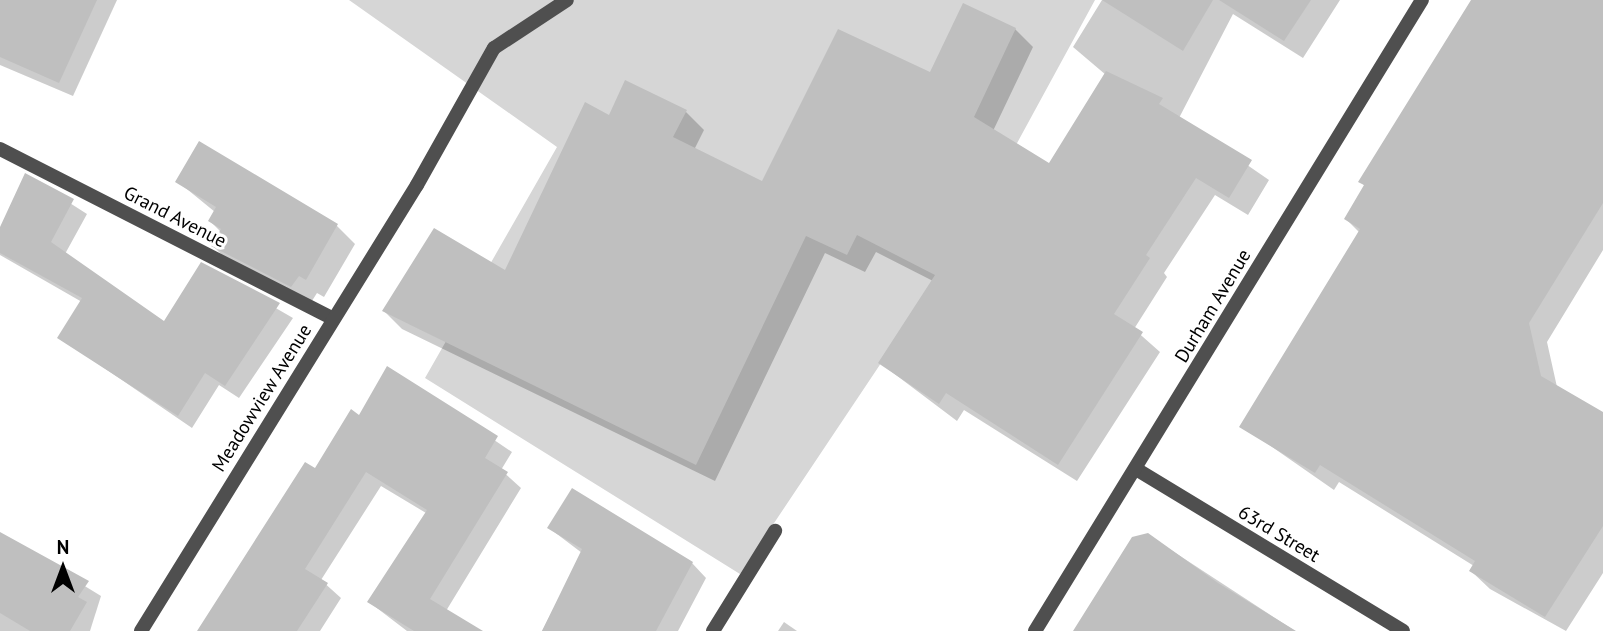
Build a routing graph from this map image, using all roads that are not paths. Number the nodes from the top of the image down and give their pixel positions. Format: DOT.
graph roads {
  1 [pos="567,0"];
  2 [pos="1422,0"];
  3 [pos="0,149"];
  4 [pos="333,319"];
  5 [pos="1136,469"];
  6 [pos="775,531"];
  7 [pos="141,631"];
  8 [pos="713,631"];
  9 [pos="1035,631"];
  10 [pos="1402,631"];
  1 -- 4 [label="street, Meadowview Avenue"];
  2 -- 5 [label="street, Durham Avenue"];
  3 -- 4 [label="street, Grand Avenue"];
  4 -- 7 [label="street, Meadowview Avenue"];
  5 -- 9 [label="street, Durham Avenue"];
  5 -- 10 [label="street, 63rd Street"];
  6 -- 8 [label="street"];
}
